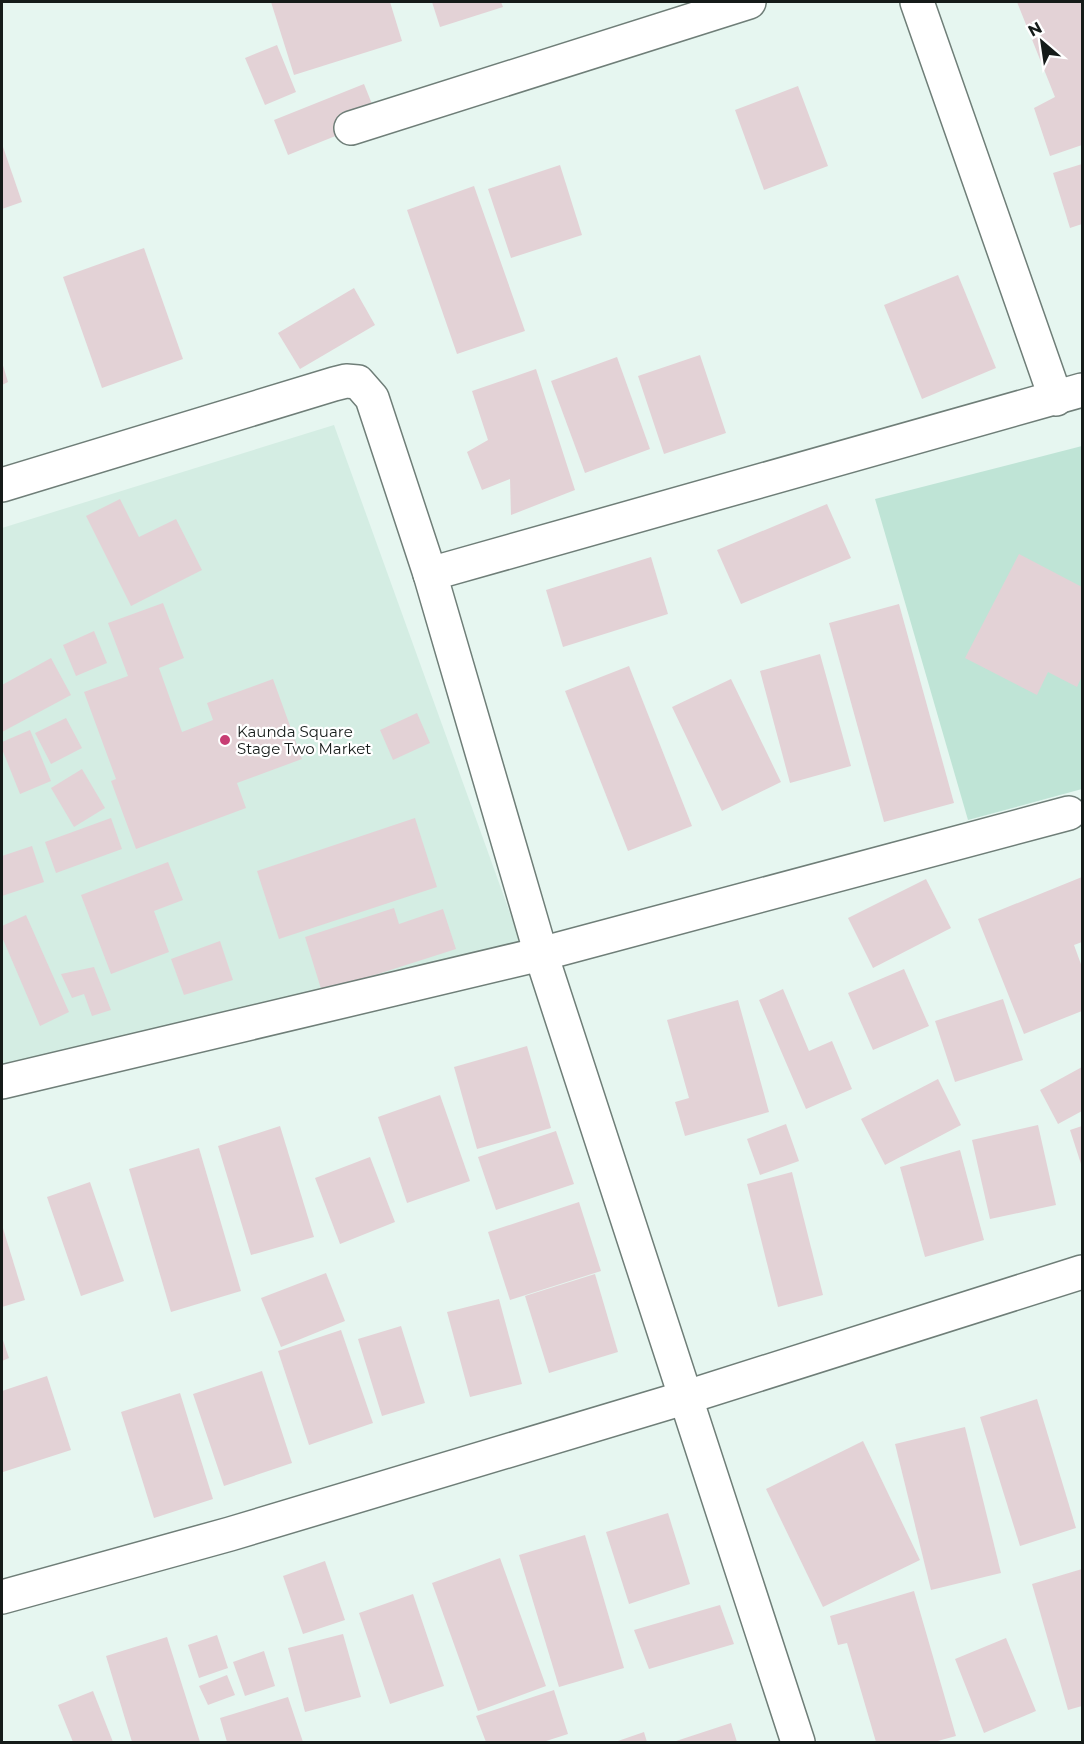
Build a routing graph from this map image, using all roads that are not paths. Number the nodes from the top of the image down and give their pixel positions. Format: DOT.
graph roads {
  1 [pos="749,2"];
  2 [pos="917,2"];
  3 [pos="351,128"];
  4 [pos="1069,394"];
  5 [pos="2,485"];
  6 [pos="430,574"];
  7 [pos="1069,813"];
  8 [pos="541,954"];
  9 [pos="2,1082"];
  10 [pos="1083,1272"];
  11 [pos="687,1397"];
  12 [pos="2,1597"];
  13 [pos="798,1743"];
  1 -- 3 [label="street"];
  2 -- 4 [label="street"];
  4 -- 6 [label="street"];
  5 -- 6 [label="street"];
  6 -- 8 [label="street"];
  7 -- 8 [label="street"];
  8 -- 9 [label="street"];
  8 -- 11 [label="street"];
  10 -- 11 [label="street"];
  11 -- 12 [label="street"];
  11 -- 13 [label="street"];
}
